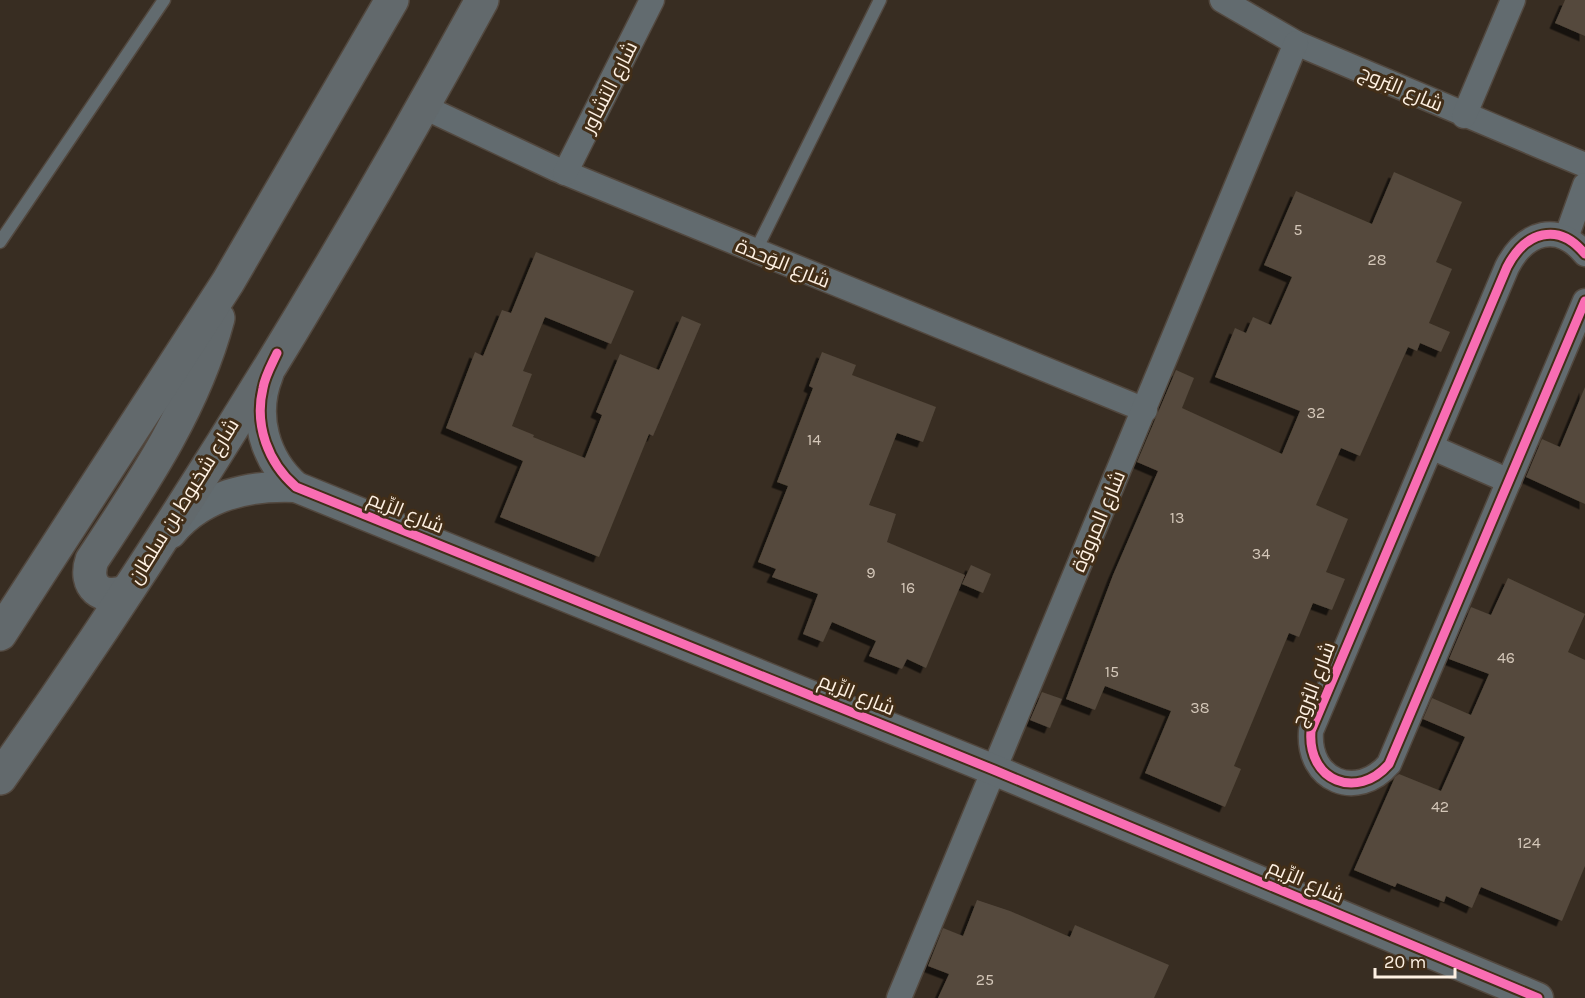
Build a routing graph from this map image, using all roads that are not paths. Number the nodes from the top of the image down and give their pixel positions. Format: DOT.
graph roads {
  1 [pos="164,0"];
  2 [pos="392,0"];
  3 [pos="482,0"];
  4 [pos="652,0"];
  5 [pos="880,0"];
  6 [pos="1222,0"];
  7 [pos="1513,0"];
  8 [pos="1296,43"];
  9 [pos="424,107"];
  10 [pos="1464,116"];
  11 [pos="1585,165"];
  12 [pos="565,173"];
  13 [pos="1585,185"];
  14 [pos="1566,238"];
  15 [pos="0,242"];
  16 [pos="755,252"];
  17 [pos="1585,254"];
  18 [pos="228,282"];
  19 [pos="1585,301"];
  20 [pos="277,353"];
  21 [pos="1145,410"];
  22 [pos="1431,447"];
  23 [pos="1509,481"];
  24 [pos="296,487"];
  25 [pos="145,564"];
  26 [pos="127,591"];
  27 [pos="0,634"];
  28 [pos="994,770"];
  29 [pos="0,778"];
  30 [pos="899,998"];
  31 [pos="1538,998"];
  1 -- 15 [label="lane"];
  2 -- 18 [label="main road"];
  3 -- 9 [label="main road, شارع شخبوط بن سلطان"];
  4 -- 12 [label="street, شارع التشاور"];
  5 -- 16 [label="lane"];
  6 -- 8 [label="street, شارع البُروج"];
  7 -- 10 [label="street"];
  8 -- 10 [label="street, شارع البُروج"];
  8 -- 21 [label="street, شارع المروؤة"];
  9 -- 12 [label="street, شارع الوَحدة"];
  9 -- 20 [label="main road, شارع شخبوط بن سلطان"];
  10 -- 11 [label="street, شارع البُروج"];
  12 -- 16 [label="street, شارع الوَحدة"];
  13 -- 14 [label="street"];
  14 -- 17 [label="street"];
  14 -- 22 [label="street, شارع البُروج"];
  16 -- 21 [label="street, شارع الوَحدة"];
  18 -- 26 [label="main road"];
  18 -- 27 [label="main road"];
  19 -- 23 [label="street, شارع البُروج"];
  20 -- 24 [label="street, شارع الرِّيم"];
  20 -- 25 [label="main road, شارع شخبوط بن سلطان"];
  21 -- 28 [label="street, شارع المروؤة"];
  22 -- 23 [label="street"];
  22 -- 23 [label="street, شارع البُروج"];
  24 -- 25 [label="street, شارع الرِّيم"];
  24 -- 28 [label="street, شارع الرِّيم"];
  25 -- 26 [label="main road, شارع شخبوط بن سلطان"];
  26 -- 29 [label="main road, شارع شخبوط بن سلطان"];
  28 -- 30 [label="street, شارع المروؤة"];
  28 -- 31 [label="street, شارع الرِّيم"];
}
